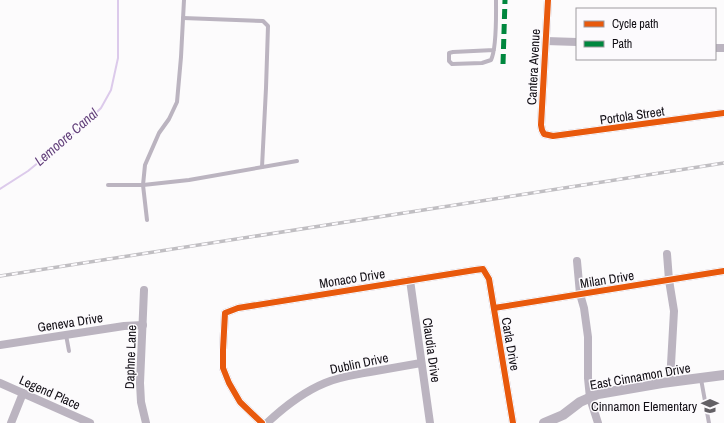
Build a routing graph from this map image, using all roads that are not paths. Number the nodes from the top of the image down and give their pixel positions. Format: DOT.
graph roads {
  1 [pos="184,0"];
  2 [pos="496,0"];
  3 [pos="548,0"];
  4 [pos="183,18"];
  5 [pos="546,41"];
  6 [pos="576,42"];
  7 [pos="494,50"];
  8 [pos="724,114"];
  9 [pos="544,134"];
  10 [pos="297,162"];
  11 [pos="262,167"];
  12 [pos="143,184"];
  13 [pos="108,185"];
  14 [pos="147,220"];
  15 [pos="667,254"];
  16 [pos="577,261"];
  17 [pos="483,269"];
  18 [pos="724,271"];
  19 [pos="410,280"];
  20 [pos="669,280"];
  21 [pos="144,290"];
  22 [pos="580,294"];
  23 [pos="494,308"];
  24 [pos="143,325"];
  25 [pos="66,334"];
  26 [pos="0,345"];
  27 [pos="69,352"];
  28 [pos="421,364"];
  29 [pos="724,375"];
  30 [pos="701,378"];
  31 [pos="670,382"];
  32 [pos="0,383"];
  33 [pos="23,393"];
  34 [pos="590,398"];
  35 [pos="11,423"];
  36 [pos="90,423"];
  37 [pos="146,423"];
  38 [pos="262,423"];
  39 [pos="267,423"];
  40 [pos="430,423"];
  41 [pos="513,423"];
  42 [pos="544,423"];
  43 [pos="598,423"];
  44 [pos="709,423"];
  1 -- 4 [label="lane"];
  2 -- 7 [label="lane"];
  3 -- 5 [label="street, Cantera Avenue"];
  4 -- 11 [label="lane"];
  4 -- 12 [label="lane"];
  5 -- 6 [label="street"];
  5 -- 9 [label="street, Cantera Avenue"];
  7 -- 7 [label="lane"];
  8 -- 9 [label="street, Portola Street"];
  10 -- 11 [label="lane"];
  11 -- 12 [label="lane"];
  12 -- 13 [label="lane"];
  12 -- 14 [label="lane"];
  15 -- 20 [label="street"];
  16 -- 22 [label="street"];
  17 -- 19 [label="street, Monaco Drive"];
  17 -- 23 [label="street, Carla Drive"];
  18 -- 20 [label="street, Milan Drive"];
  19 -- 28 [label="street, Claudia Drive"];
  19 -- 38 [label="street, Monaco Drive"];
  20 -- 22 [label="street, Milan Drive"];
  20 -- 31 [label="street"];
  21 -- 24 [label="street, Daphne Lane"];
  22 -- 23 [label="street, Milan Drive"];
  22 -- 34 [label="street"];
  23 -- 41 [label="street, Carla Drive"];
  24 -- 25 [label="street, Geneva Drive"];
  24 -- 37 [label="street, Daphne Lane"];
  25 -- 26 [label="street, Geneva Drive"];
  25 -- 27 [label="lane"];
  28 -- 39 [label="street, Dublin Drive"];
  28 -- 40 [label="street, Claudia Drive"];
  29 -- 30 [label="street, East Cinnamon Drive"];
  30 -- 31 [label="street, East Cinnamon Drive"];
  30 -- 44 [label="lane"];
  31 -- 34 [label="street, East Cinnamon Drive"];
  32 -- 33 [label="street, Legend Place"];
  33 -- 35 [label="street"];
  33 -- 36 [label="street, Legend Place"];
  34 -- 42 [label="street, East Cinnamon Drive"];
  34 -- 43 [label="street"];
}
